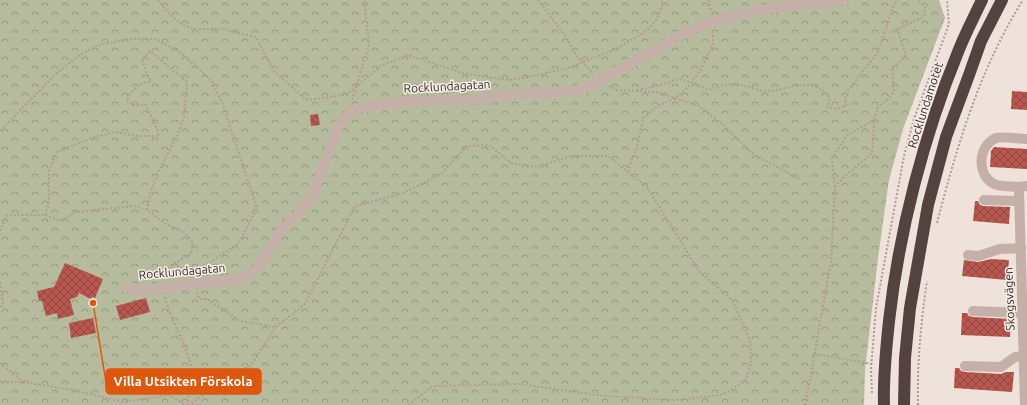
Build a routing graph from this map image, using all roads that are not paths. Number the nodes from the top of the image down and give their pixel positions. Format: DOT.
graph roads {
  1 [pos="845,0"];
  2 [pos="982,0"];
  3 [pos="1002,0"];
  4 [pos="1011,0"];
  5 [pos="982,41"];
  6 [pos="1027,140"];
  7 [pos="1021,191"];
  8 [pos="984,200"];
  9 [pos="1023,250"];
  10 [pos="968,255"];
  11 [pos="127,288"];
  12 [pos="973,311"];
  13 [pos="1023,313"];
  14 [pos="1026,356"];
  15 [pos="965,366"];
  16 [pos="884,405"];
  17 [pos="904,405"];
  18 [pos="1025,405"];
  1 -- 11 [label="street, Rocklundagatan"];
  2 -- 16 [label="highway, Rocklundamotet"];
  3 -- 5 [label="highway"];
  4 -- 5 [label="highway"];
  5 -- 17 [label="highway"];
  6 -- 7 [label="street"];
  7 -- 8 [label="street"];
  7 -- 9 [label="street, Skogsvägen"];
  9 -- 10 [label="street"];
  9 -- 13 [label="street, Skogsvägen"];
  12 -- 13 [label="street"];
  13 -- 14 [label="street, Skogsvägen"];
  14 -- 15 [label="street"];
  14 -- 18 [label="street, Skogsvägen"];
}
